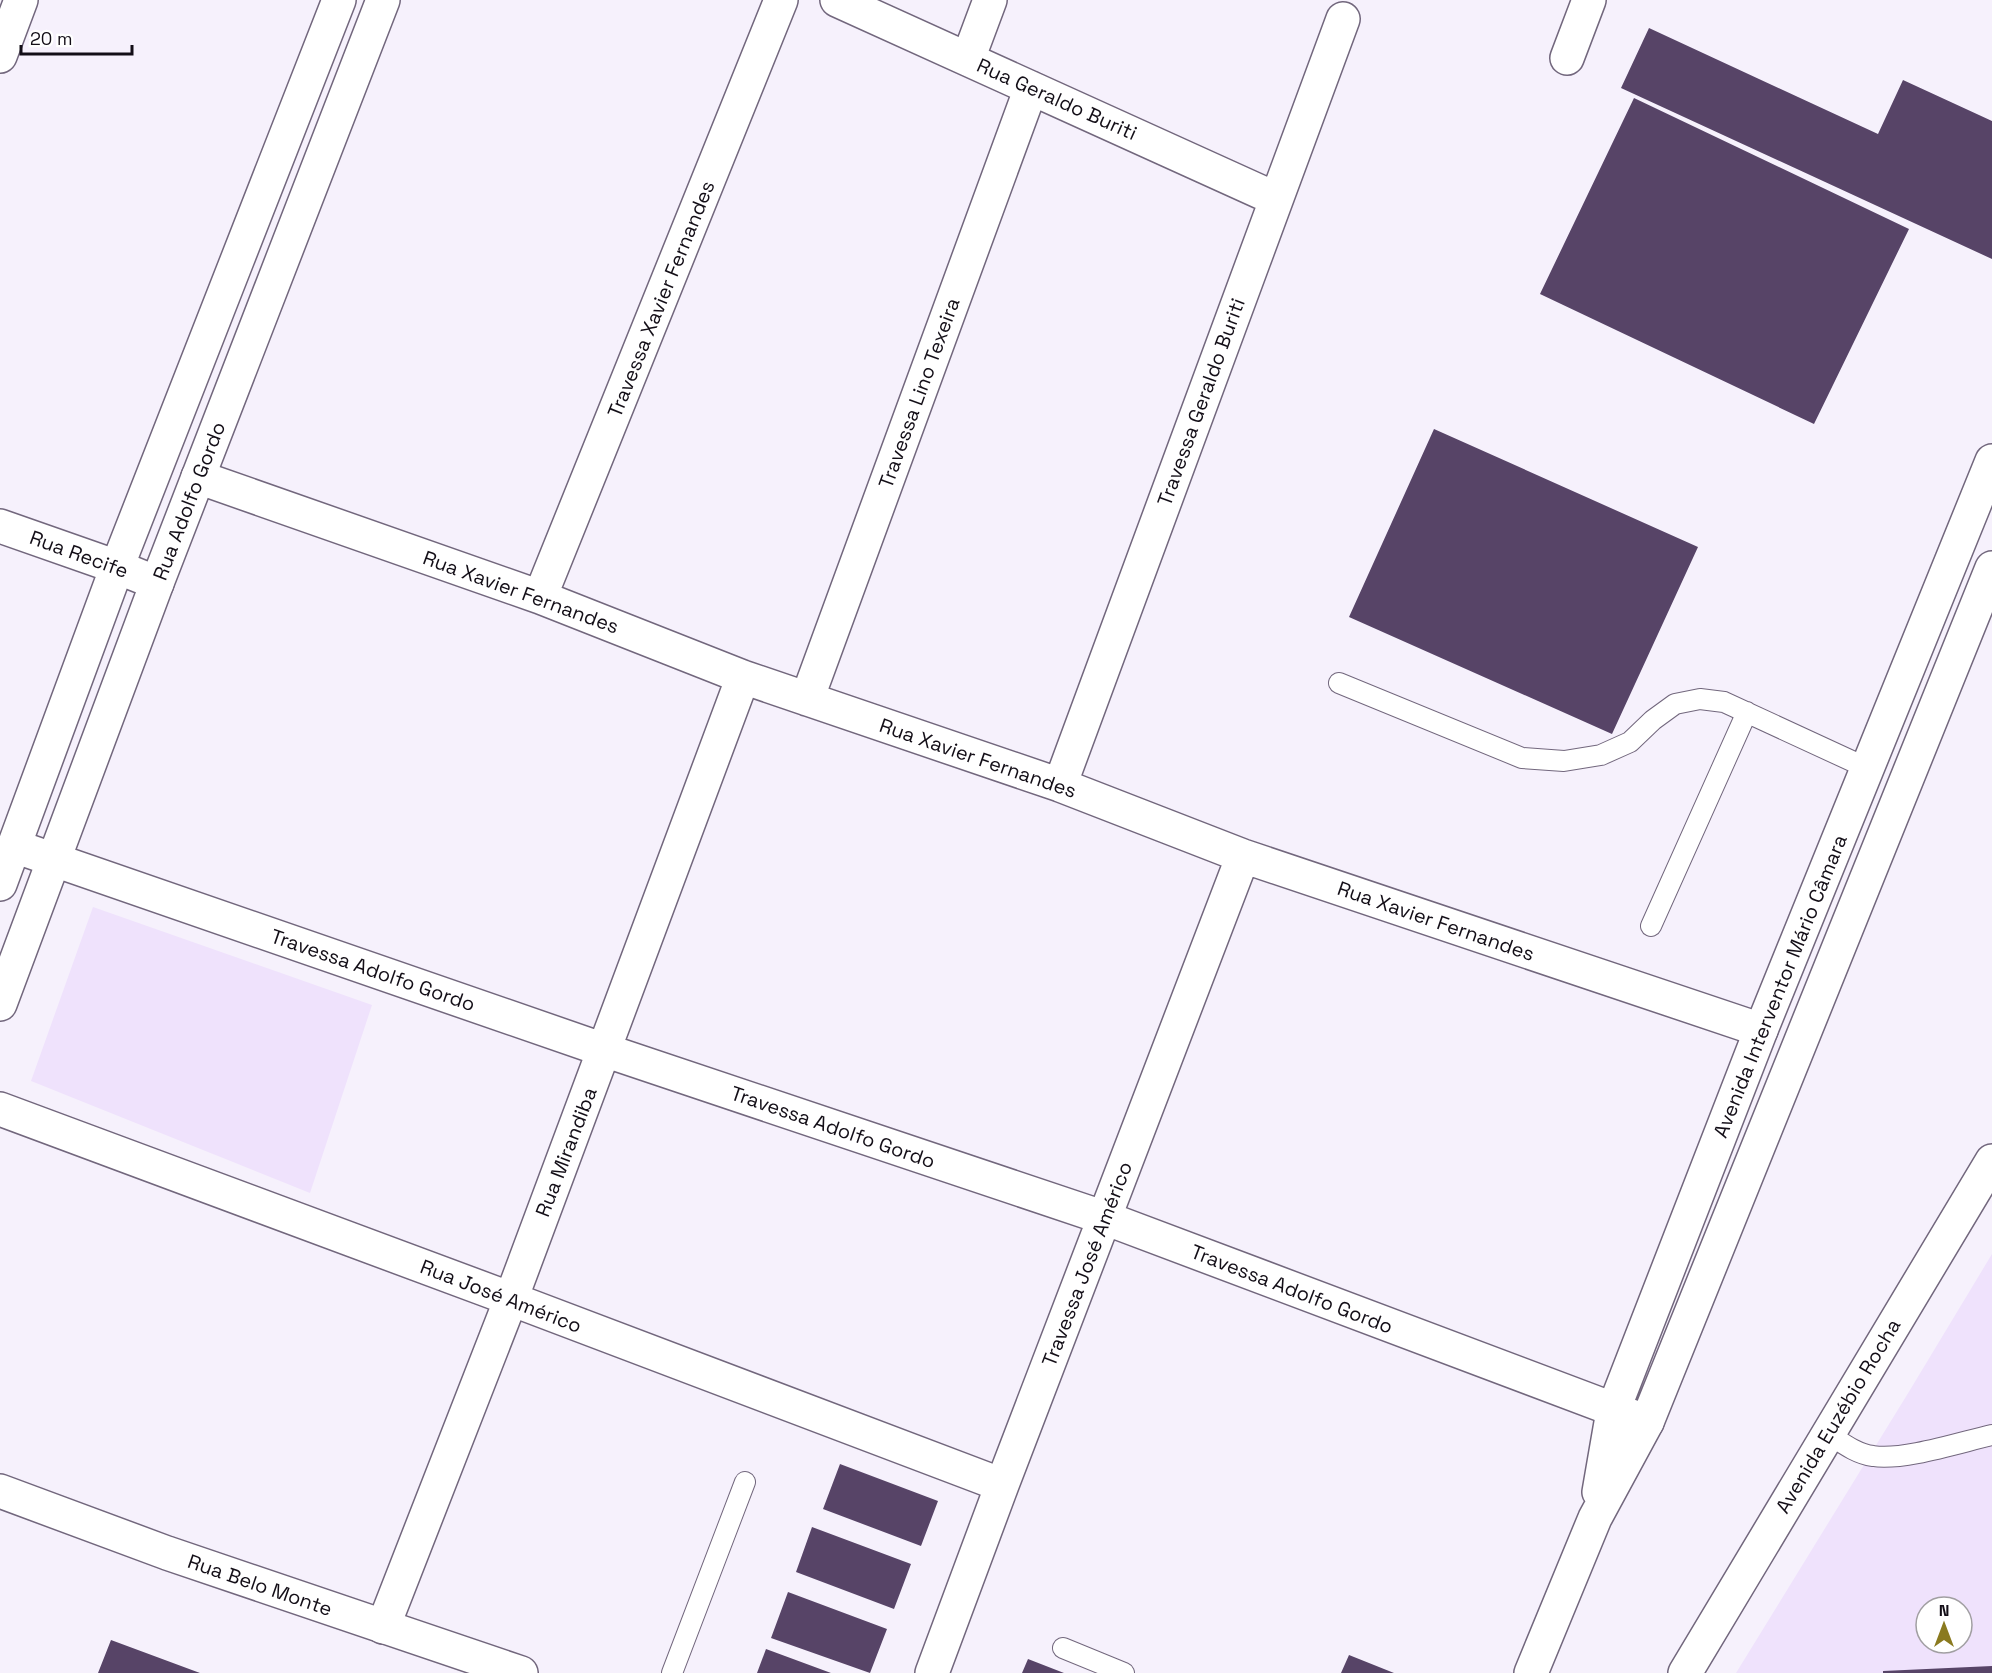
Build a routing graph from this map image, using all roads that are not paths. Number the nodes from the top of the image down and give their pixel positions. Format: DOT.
graph roads {
  1 [pos="21,0"];
  2 [pos="339,0"];
  3 [pos="383,0"];
  4 [pos="781,0"];
  5 [pos="837,0"];
  6 [pos="990,0"];
  7 [pos="1589,0"];
  8 [pos="1343,19"];
  9 [pos="0,56"];
  10 [pos="1567,58"];
  11 [pos="968,59"];
  12 [pos="1031,88"];
  13 [pos="1276,198"];
  14 [pos="198,477"];
  15 [pos="1989,477"];
  16 [pos="0,526"];
  17 [pos="117,567"];
  18 [pos="1992,568"];
  19 [pos="157,583"];
  20 [pos="540,597"];
  21 [pos="743,677"];
  22 [pos="1339,683"];
  23 [pos="807,699"];
  24 [pos="1747,712"];
  25 [pos="1867,768"];
  26 [pos="1060,785"];
  27 [pos="15,846"];
  28 [pos="1243,856"];
  29 [pos="54,860"];
  30 [pos="0,884"];
  31 [pos="1651,926"];
  32 [pos="0,1004"];
  33 [pos="1761,1030"];
  34 [pos="604,1050"];
  35 [pos="0,1109"];
  36 [pos="1992,1161"];
  37 [pos="1105,1218"];
  38 [pos="511,1299"];
  39 [pos="1613,1411"];
  40 [pos="1647,1422"];
  41 [pos="1827,1433"];
  42 [pos="1992,1435"];
  43 [pos="745,1482"];
  44 [pos="1002,1485"];
  45 [pos="0,1491"];
  46 [pos="1595,1518"];
  47 [pos="383,1627"];
  48 [pos="1063,1647"];
  49 [pos="521,1673"];
  50 [pos="672,1673"];
  51 [pos="932,1673"];
  52 [pos="1124,1673"];
  53 [pos="1531,1673"];
  54 [pos="1685,1673"];
  1 -- 9 [label="street"];
  2 -- 17 [label="street"];
  3 -- 14 [label="street, Rua Adolfo Gordo"];
  4 -- 20 [label="street, Travessa Xavier Fernandes"];
  5 -- 11 [label="street, Rua Geraldo Buriti"];
  6 -- 11 [label="street"];
  7 -- 10 [label="street"];
  8 -- 13 [label="street, Travessa Geraldo Buriti"];
  11 -- 12 [label="street, Rua Geraldo Buriti"];
  12 -- 13 [label="street, Rua Geraldo Buriti"];
  12 -- 23 [label="street, Travessa Lino Texeira"];
  13 -- 26 [label="street, Travessa Geraldo Buriti"];
  14 -- 19 [label="street, Rua Adolfo Gordo"];
  14 -- 20 [label="street, Rua Xavier Fernandes"];
  15 -- 25 [label="street, Avenida Interventor Mário Câmara"];
  16 -- 17 [label="street, Rua Recife"];
  17 -- 19 [label="street, Rua Recife"];
  17 -- 27 [label="street"];
  18 -- 40 [label="street, Avenida Interventor Mário Câmara"];
  19 -- 29 [label="street, Rua Adolfo Gordo"];
  20 -- 21 [label="street, Rua Xavier Fernandes"];
  21 -- 23 [label="street, Rua Xavier Fernandes"];
  21 -- 34 [label="street, Rua Mirandiba"];
  22 -- 24 [label="lane"];
  23 -- 26 [label="street, Rua Xavier Fernandes"];
  24 -- 25 [label="lane"];
  24 -- 31 [label="lane"];
  25 -- 33 [label="street, Avenida Interventor Mário Câmara"];
  26 -- 28 [label="street, Rua Xavier Fernandes"];
  27 -- 29 [label="street, Travessa Adolfo Gordo"];
  27 -- 30 [label="street"];
  28 -- 33 [label="street, Rua Xavier Fernandes"];
  28 -- 37 [label="street, Travessa José Américo"];
  29 -- 32 [label="street, Rua Adolfo Gordo"];
  29 -- 34 [label="street, Travessa Adolfo Gordo"];
  33 -- 39 [label="street, Avenida Interventor Mário Câmara"];
  34 -- 37 [label="street, Travessa Adolfo Gordo"];
  34 -- 38 [label="street, Rua Mirandiba"];
  35 -- 38 [label="street, Rua José Américo"];
  36 -- 41 [label="street, Avenida Euzébio Rocha"];
  37 -- 39 [label="street, Travessa Adolfo Gordo"];
  37 -- 44 [label="street, Travessa José Américo"];
  38 -- 44 [label="street, Rua José Américo"];
  38 -- 47 [label="street, Rua Mirandiba"];
  39 -- 40 [label="street, Travessa Adolfo Gordo"];
  39 -- 46 [label="street, Avenida Interventor Mário Câmara"];
  40 -- 46 [label="street, Avenida Interventor Mário Câmara"];
  41 -- 42 [label="lane"];
  41 -- 54 [label="street, Avenida Euzébio Rocha"];
  43 -- 50 [label="lane"];
  44 -- 51 [label="street, Travessa José Américo"];
  45 -- 47 [label="street, Rua Belo Monte"];
  46 -- 53 [label="street, Avenida Interventor Mário Câmara"];
  47 -- 49 [label="street, Rua Belo Monte"];
  48 -- 52 [label="lane"];
}
